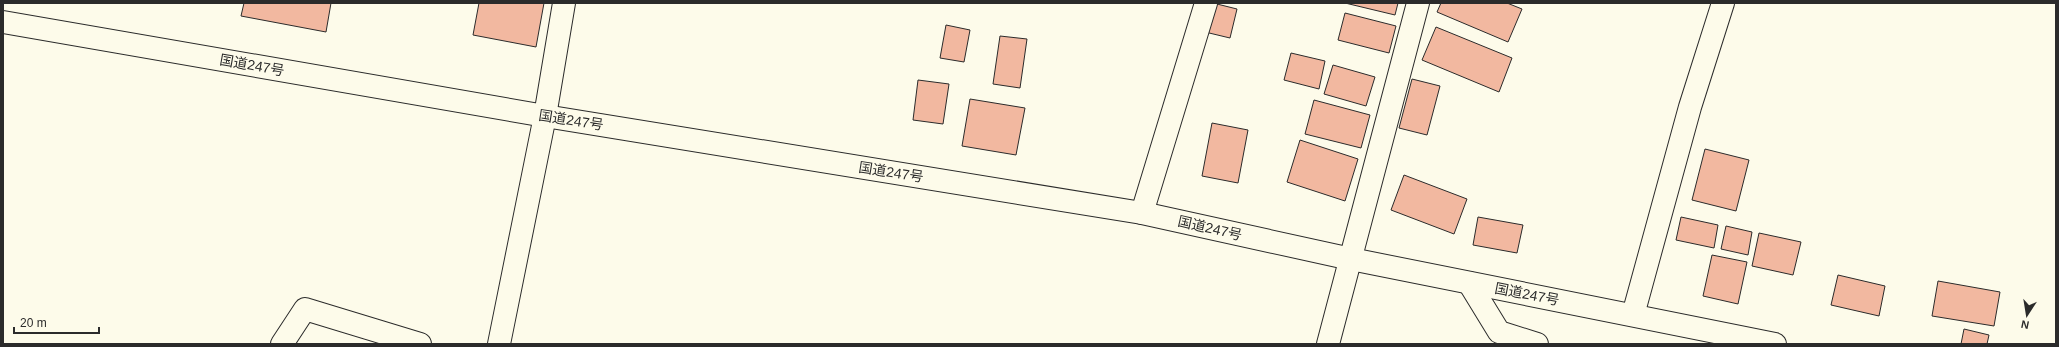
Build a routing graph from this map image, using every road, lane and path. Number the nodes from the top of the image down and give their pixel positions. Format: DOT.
graph roads {
  1 [pos="564,3"];
  2 [pos="1206,3"];
  3 [pos="1418,3"];
  4 [pos="1723,3"];
  5 [pos="3,22"];
  6 [pos="546,116"];
  7 [pos="1142,213"];
  8 [pos="1351,260"];
  9 [pos="1469,283"];
  10 [pos="1634,315"];
  11 [pos="282,344"];
  12 [pos="420,344"];
  13 [pos="499,344"];
  14 [pos="1328,344"];
  15 [pos="1537,344"];
  16 [pos="1775,344"];
  1 -- 6 [label="main road"];
  2 -- 7 [label="main road"];
  3 -- 8 [label="main road"];
  4 -- 10 [label="main road"];
  5 -- 6 [label="main road, 国道247号"];
  6 -- 7 [label="main road, 国道247号"];
  6 -- 13 [label="main road"];
  7 -- 8 [label="main road, 国道247号"];
  8 -- 9 [label="main road, 国道247号"];
  8 -- 14 [label="main road"];
  9 -- 10 [label="main road, 国道247号"];
  9 -- 15 [label="main road"];
  10 -- 16 [label="main road, 国道247号"];
  11 -- 12 [label="main road"];
}
